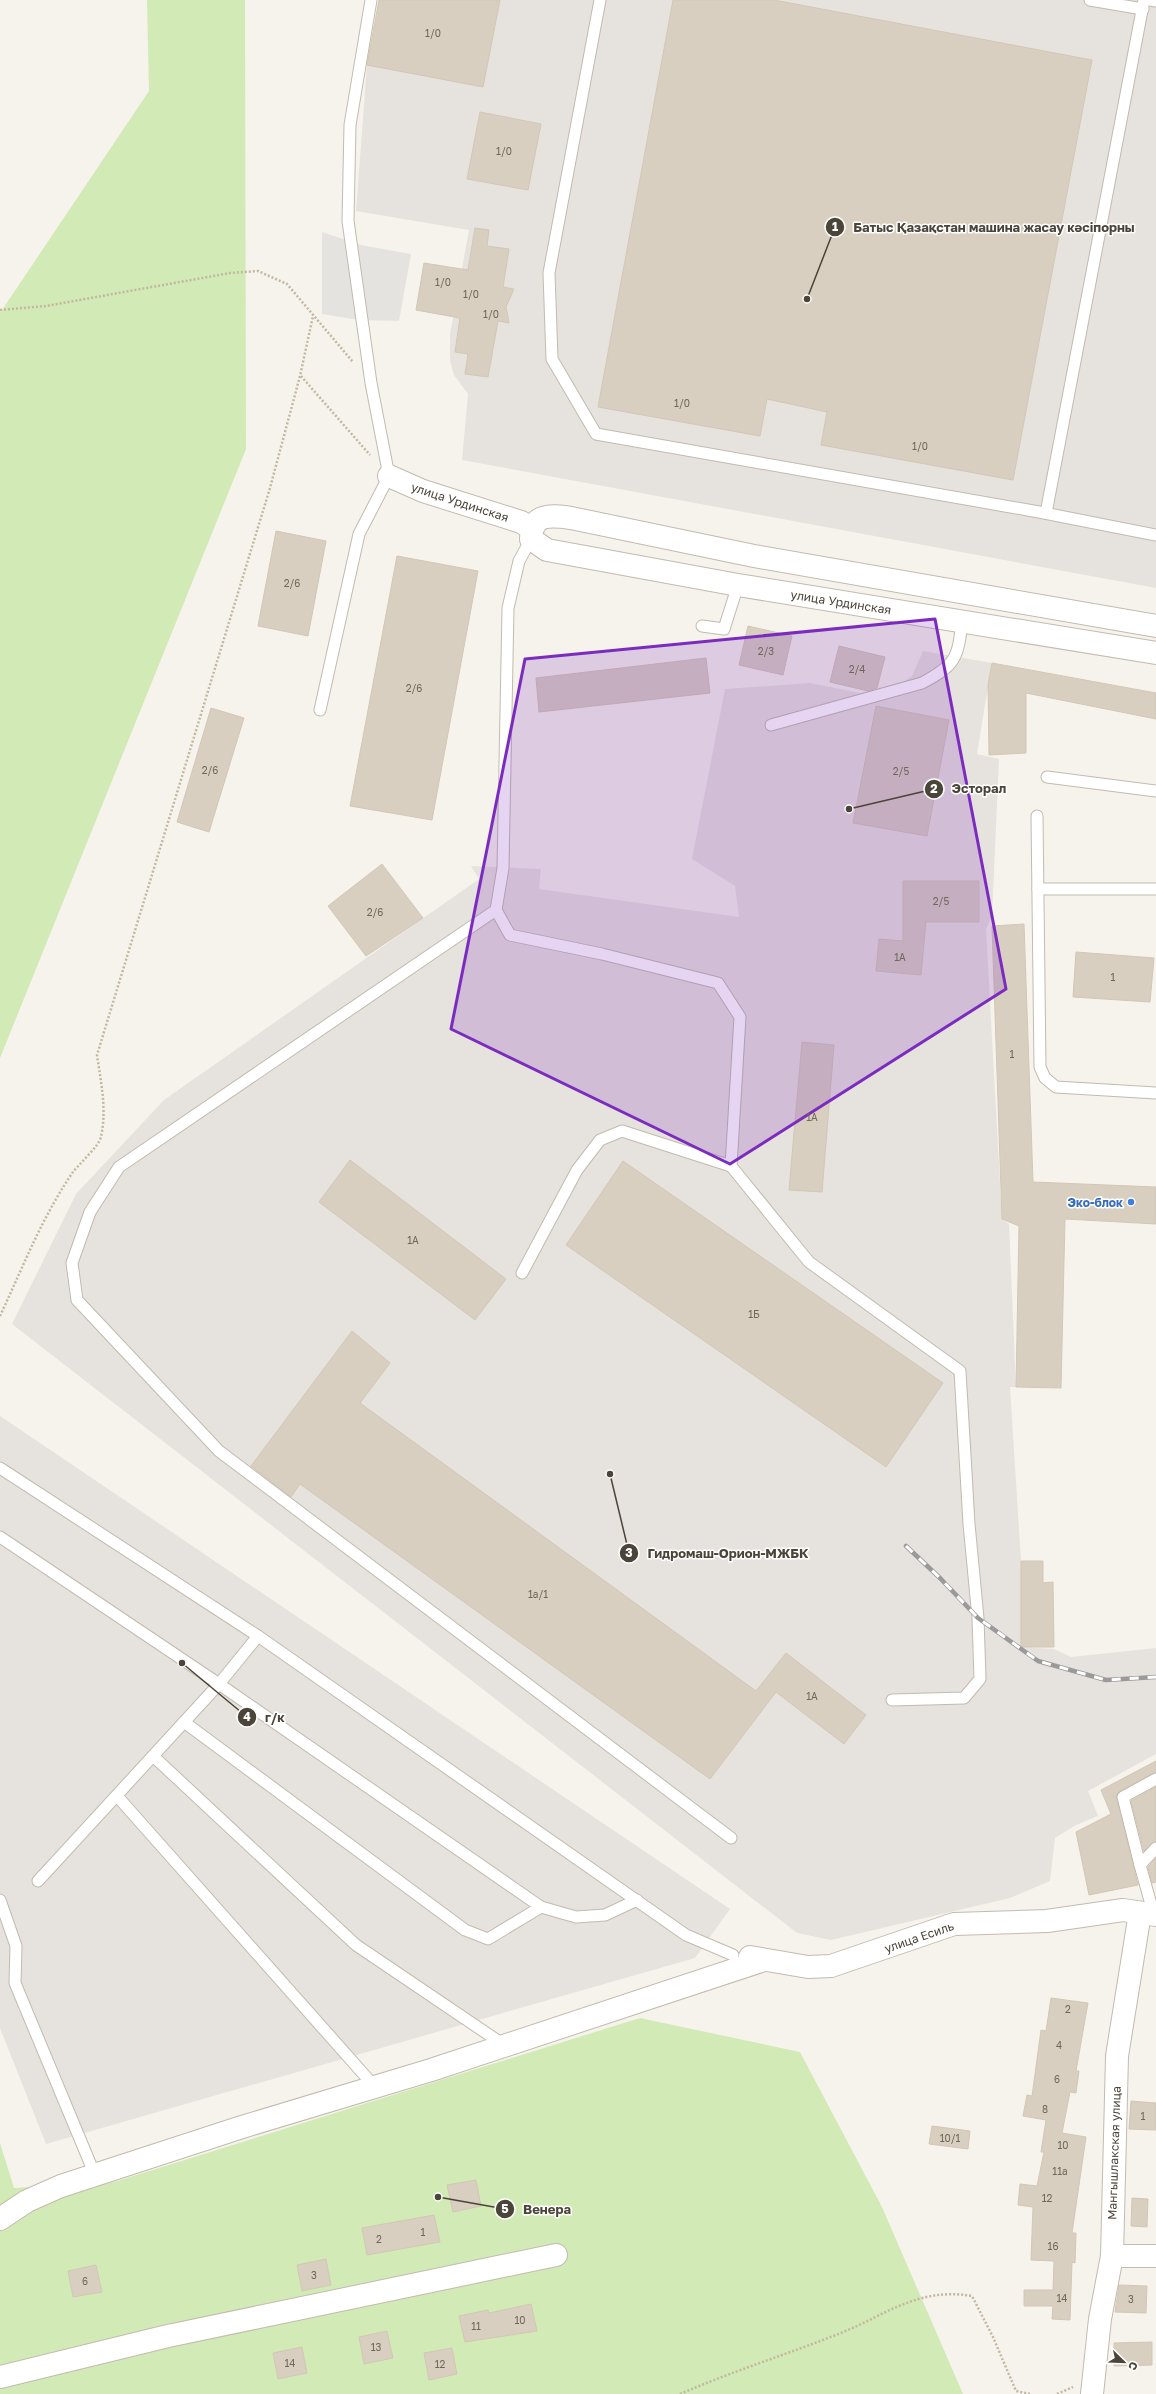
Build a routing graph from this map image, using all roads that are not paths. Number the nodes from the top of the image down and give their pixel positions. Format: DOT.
graph roads {
  1 [pos="371,0"];
  2 [pos="600,0"];
  3 [pos="1090,0"];
  4 [pos="1150,0"];
  5 [pos="1156,1"];
  6 [pos="1144,5"];
  7 [pos="388,476"];
  8 [pos="1046,513"];
  9 [pos="531,533"];
  10 [pos="1156,535"];
  11 [pos="738,585"];
  12 [pos="962,621"];
  13 [pos="702,626"];
  14 [pos="1156,626"];
  15 [pos="1156,653"];
  16 [pos="320,710"];
  17 [pos="771,725"];
  18 [pos="1047,777"];
  19 [pos="1156,791"];
  20 [pos="1037,816"];
  21 [pos="1038,889"];
  22 [pos="1156,889"];
  23 [pos="496,910"];
  24 [pos="1156,1093"];
  25 [pos="732,1166"];
  26 [pos="522,1273"];
  27 [pos="0,1468"];
  28 [pos="0,1537"];
  29 [pos="258,1636"];
  30 [pos="219,1684"];
  31 [pos="892,1700"];
  32 [pos="184,1722"];
  33 [pos="153,1756"];
  34 [pos="1156,1780"];
  35 [pos="117,1796"];
  36 [pos="731,1838"];
  37 [pos="1156,1848"];
  38 [pos="1140,1865"];
  39 [pos="38,1881"];
  40 [pos="0,1900"];
  41 [pos="637,1900"];
  42 [pos="541,1907"];
  43 [pos="1150,1914"];
  44 [pos="733,1955"];
  45 [pos="764,1960"];
  46 [pos="504,2046"];
  47 [pos="376,2087"];
  48 [pos="95,2175"];
  49 [pos="0,2219"];
  50 [pos="556,2255"];
  51 [pos="1112,2256"];
  52 [pos="1156,2256"];
  53 [pos="0,2377"];
  54 [pos="1092,2394"];
  1 -- 7 [label="lane"];
  2 -- 8 [label="lane"];
  3 -- 6 [label="lane"];
  4 -- 5 [label="lane"];
  6 -- 8 [label="lane"];
  7 -- 9 [label="street, улица Урдинская"];
  7 -- 16 [label="lane"];
  8 -- 10 [label="lane"];
  9 -- 11 [label="street, улица Урдинская"];
  9 -- 14 [label="street"];
  9 -- 23 [label="lane"];
  11 -- 12 [label="street, улица Урдинская"];
  11 -- 13 [label="lane"];
  12 -- 15 [label="street, улица Урдинская"];
  12 -- 17 [label="lane"];
  18 -- 19 [label="lane"];
  20 -- 21 [label="lane"];
  21 -- 22 [label="lane"];
  21 -- 24 [label="lane"];
  23 -- 25 [label="lane"];
  23 -- 36 [label="lane"];
  25 -- 26 [label="lane"];
  25 -- 31 [label="lane"];
  27 -- 29 [label="lane"];
  28 -- 30 [label="lane"];
  29 -- 30 [label="lane"];
  29 -- 41 [label="lane"];
  30 -- 32 [label="lane"];
  30 -- 42 [label="lane"];
  32 -- 33 [label="lane"];
  32 -- 42 [label="lane"];
  33 -- 35 [label="lane"];
  33 -- 46 [label="lane"];
  34 -- 38 [label="lane"];
  35 -- 39 [label="lane"];
  35 -- 47 [label="lane"];
  37 -- 38 [label="lane"];
  38 -- 43 [label="lane"];
  40 -- 48 [label="lane"];
  41 -- 42 [label="lane"];
  41 -- 44 [label="lane"];
  43 -- 45 [label="street, улица Есиль"];
  43 -- 51 [label="street, Мангышлакская улица"];
  44 -- 45 [label="street, улица Есиль"];
  45 -- 46 [label="street"];
  46 -- 47 [label="street"];
  47 -- 48 [label="street"];
  48 -- 49 [label="street"];
  50 -- 53 [label="street"];
  51 -- 52 [label="street"];
  51 -- 54 [label="street, Мангышлакская улица"];
}
